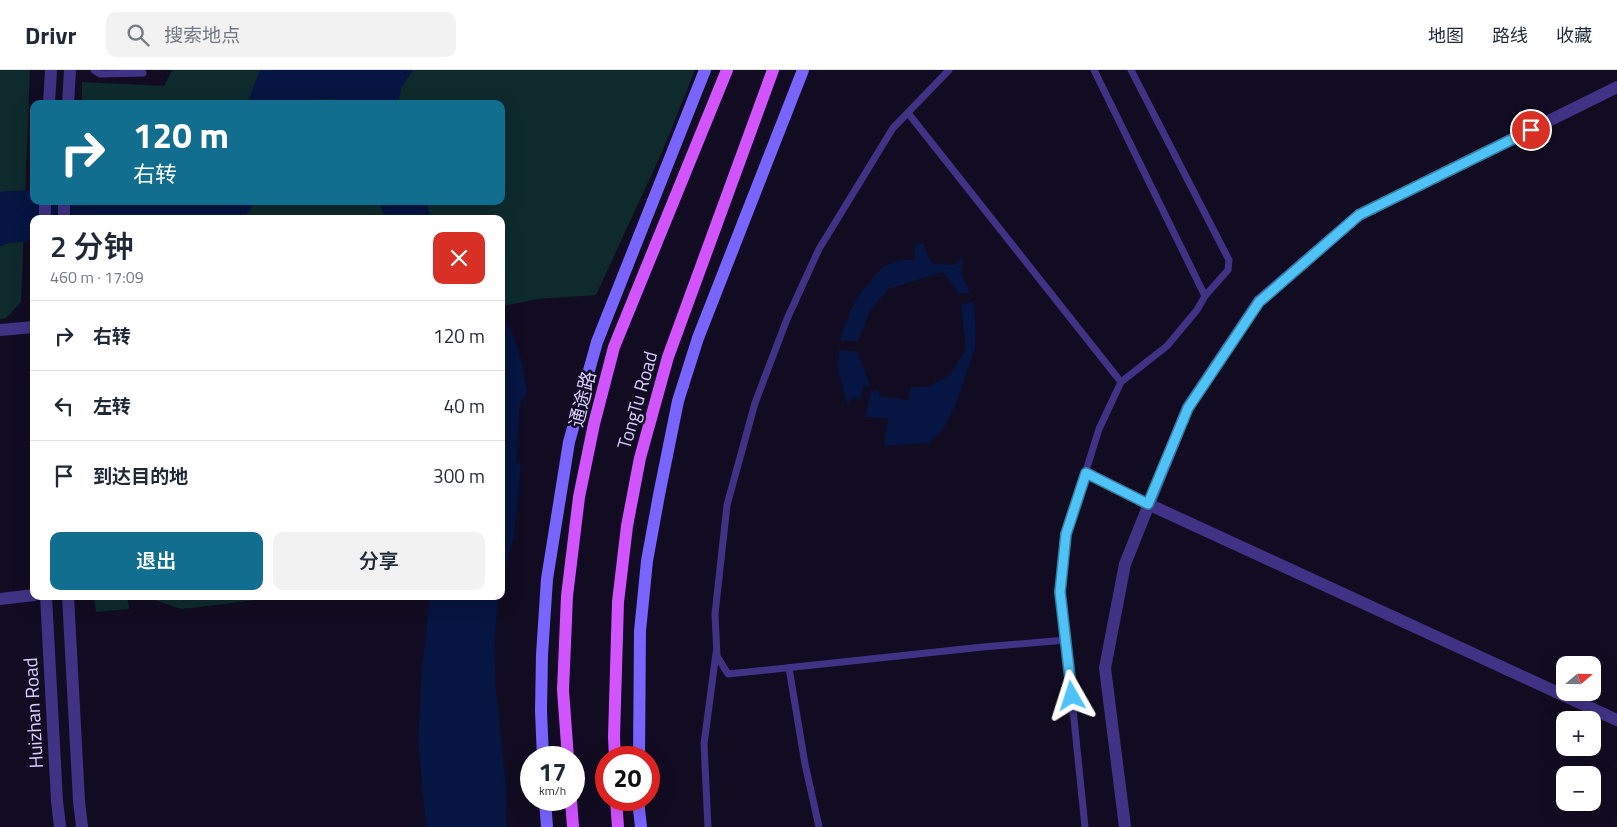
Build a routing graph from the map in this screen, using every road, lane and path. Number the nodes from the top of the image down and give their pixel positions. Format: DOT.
graph roads {
  1 [pos="51,70"];
  2 [pos="70,70"];
  3 [pos="94,70"];
  4 [pos="706,70"];
  5 [pos="726,70"];
  6 [pos="773,70"];
  7 [pos="803,70"];
  8 [pos="949,70"];
  9 [pos="1094,70"];
  10 [pos="1131,70"];
  11 [pos="143,73"];
  12 [pos="1617,87"];
  13 [pos="49,100"];
  14 [pos="68,100"];
  15 [pos="908,112"];
  16 [pos="1205,296"];
  17 [pos="30,327"];
  18 [pos="2,330"];
  19 [pos="1121,382"];
  20 [pos="1086,473"];
  21 [pos="1148,504"];
  22 [pos="30,596"];
  23 [pos="0,600"];
  24 [pos="46,600"];
  25 [pos="68,600"];
  26 [pos="1066,640"];
  27 [pos="716,650"];
  28 [pos="789,668"];
  29 [pos="1617,720"];
  30 [pos="542,746"];
  31 [pos="567,746"];
  32 [pos="614,746"];
  33 [pos="639,746"];
  34 [pos="546,811"];
  35 [pos="572,811"];
  36 [pos="617,811"];
  37 [pos="639,811"];
  38 [pos="60,827"];
  39 [pos="82,827"];
  40 [pos="548,827"];
  41 [pos="573,827"];
  42 [pos="618,827"];
  43 [pos="641,827"];
  44 [pos="708,827"];
  45 [pos="819,827"];
  46 [pos="1085,827"];
  47 [pos="1125,827"];
  1 -- 13 [label="street"];
  2 -- 14 [label="street"];
  3 -- 11 [label="lane"];
  4 -- 30 [label="main road"];
  5 -- 31 [label="main road, 通途路"];
  6 -- 32 [label="main road, TongTu Road"];
  7 -- 33 [label="main road"];
  8 -- 15 [label="lane"];
  9 -- 16 [label="lane"];
  10 -- 16 [label="lane"];
  12 -- 21 [label="street"];
  15 -- 19 [label="lane"];
  15 -- 27 [label="lane"];
  16 -- 19 [label="lane"];
  17 -- 18 [label="street"];
  19 -- 20 [label="lane"];
  20 -- 21 [label="lane"];
  20 -- 26 [label="lane"];
  21 -- 29 [label="street"];
  21 -- 47 [label="street"];
  22 -- 23 [label="street"];
  24 -- 38 [label="street, Huizhan Road"];
  25 -- 39 [label="street"];
  26 -- 28 [label="lane"];
  26 -- 46 [label="lane"];
  27 -- 28 [label="lane"];
  27 -- 44 [label="lane"];
  28 -- 45 [label="lane"];
  34 -- 40 [label="main road"];
  35 -- 41 [label="main road"];
  36 -- 42 [label="main road"];
  37 -- 43 [label="main road"];
}
